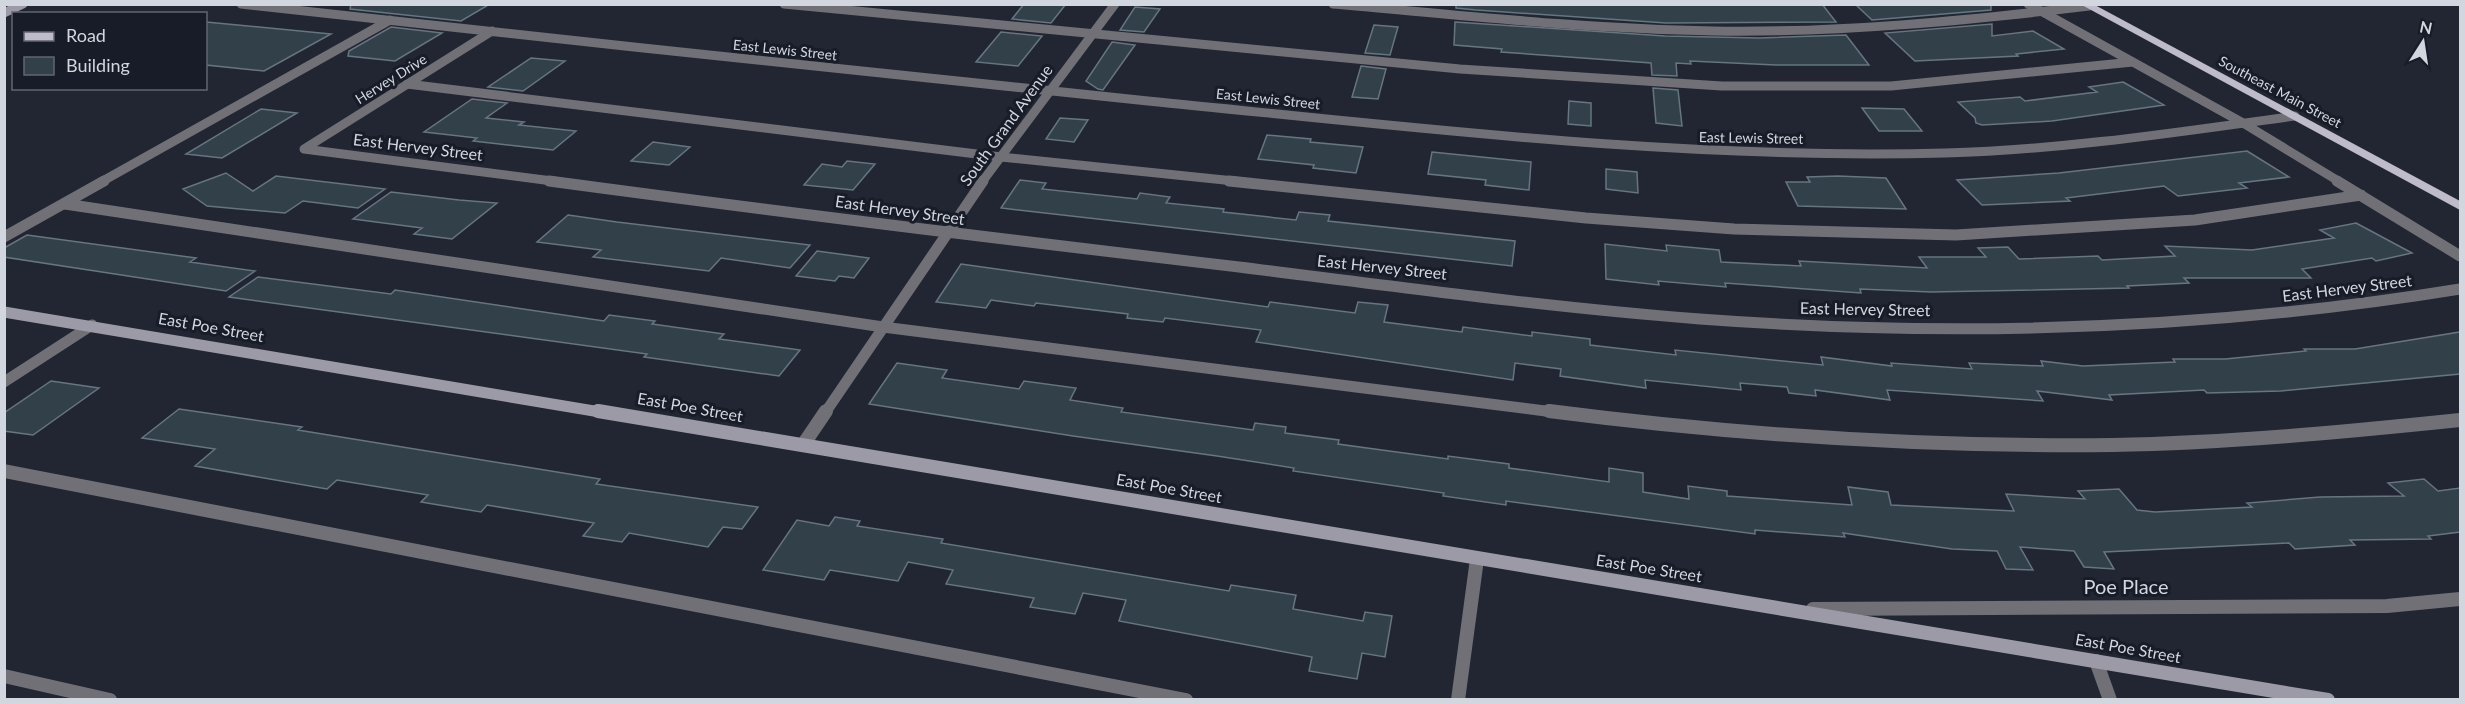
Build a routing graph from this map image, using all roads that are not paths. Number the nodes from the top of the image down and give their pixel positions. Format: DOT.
graph roads {
  1 [pos="23,4"];
  2 [pos="241,4"];
  3 [pos="784,4"];
  4 [pos="1115,4"];
  5 [pos="1333,4"];
  6 [pos="2028,4"];
  7 [pos="2087,5"];
  8 [pos="286,7"];
  9 [pos="2042,12"];
  10 [pos="4,13"];
  11 [pos="390,20"];
  12 [pos="492,31"];
  13 [pos="1091,35"];
  14 [pos="2133,62"];
  15 [pos="407,84"];
  16 [pos="1049,91"];
  17 [pos="2295,116"];
  18 [pos="2243,123"];
  19 [pos="304,149"];
  20 [pos="1002,157"];
  21 [pos="2361,195"];
  22 [pos="65,204"];
  23 [pos="2460,206"];
  24 [pos="947,233"];
  25 [pos="4,237"];
  26 [pos="2460,256"];
  27 [pos="2460,289"];
  28 [pos="4,312"];
  29 [pos="92,325"];
  30 [pos="883,327"];
  31 [pos="4,382"];
  32 [pos="2460,420"];
  33 [pos="803,445"];
  34 [pos="4,471"];
  35 [pos="1477,559"];
  36 [pos="2460,599"];
  37 [pos="1790,609"];
  38 [pos="2097,660"];
  39 [pos="4,676"];
  40 [pos="110,699"];
  41 [pos="1186,699"];
  42 [pos="1458,699"];
  43 [pos="2109,699"];
  44 [pos="2328,699"];
  1 -- 10 [label="street"];
  2 -- 8 [label="street, East Lewis Street"];
  3 -- 13 [label="street"];
  4 -- 13 [label="street, South Grand Avenue"];
  5 -- 9 [label="street"];
  6 -- 9 [label="street"];
  7 -- 9 [label="street"];
  7 -- 17 [label="main road, Southeast Main Street"];
  8 -- 11 [label="street, East Lewis Street"];
  9 -- 14 [label="street"];
  11 -- 12 [label="street, East Lewis Street"];
  11 -- 22 [label="street"];
  12 -- 15 [label="street, Hervey Drive"];
  12 -- 16 [label="street, East Lewis Street"];
  13 -- 14 [label="street"];
  13 -- 16 [label="street, South Grand Avenue"];
  14 -- 18 [label="street"];
  15 -- 19 [label="street, Hervey Drive"];
  15 -- 20 [label="street"];
  16 -- 18 [label="street, East Lewis Street"];
  16 -- 20 [label="street, South Grand Avenue"];
  17 -- 18 [label="street, East Lewis Street"];
  17 -- 23 [label="main road, Southeast Main Street"];
  18 -- 21 [label="street"];
  19 -- 24 [label="street, East Hervey Street"];
  20 -- 21 [label="street"];
  20 -- 24 [label="street, South Grand Avenue"];
  21 -- 26 [label="street"];
  22 -- 25 [label="street"];
  22 -- 30 [label="street"];
  24 -- 27 [label="street, East Hervey Street"];
  24 -- 30 [label="street, South Grand Avenue"];
  28 -- 29 [label="street, East Poe Street"];
  29 -- 31 [label="street"];
  29 -- 33 [label="street, East Poe Street"];
  30 -- 32 [label="street"];
  30 -- 33 [label="street, South Grand Avenue"];
  33 -- 35 [label="street, East Poe Street"];
  34 -- 41 [label="street"];
  35 -- 37 [label="street, East Poe Street"];
  35 -- 42 [label="street"];
  36 -- 37 [label="street, Poe Place"];
  37 -- 38 [label="street, East Poe Street"];
  38 -- 43 [label="street"];
  38 -- 44 [label="street, East Poe Street"];
  39 -- 40 [label="street"];
}
